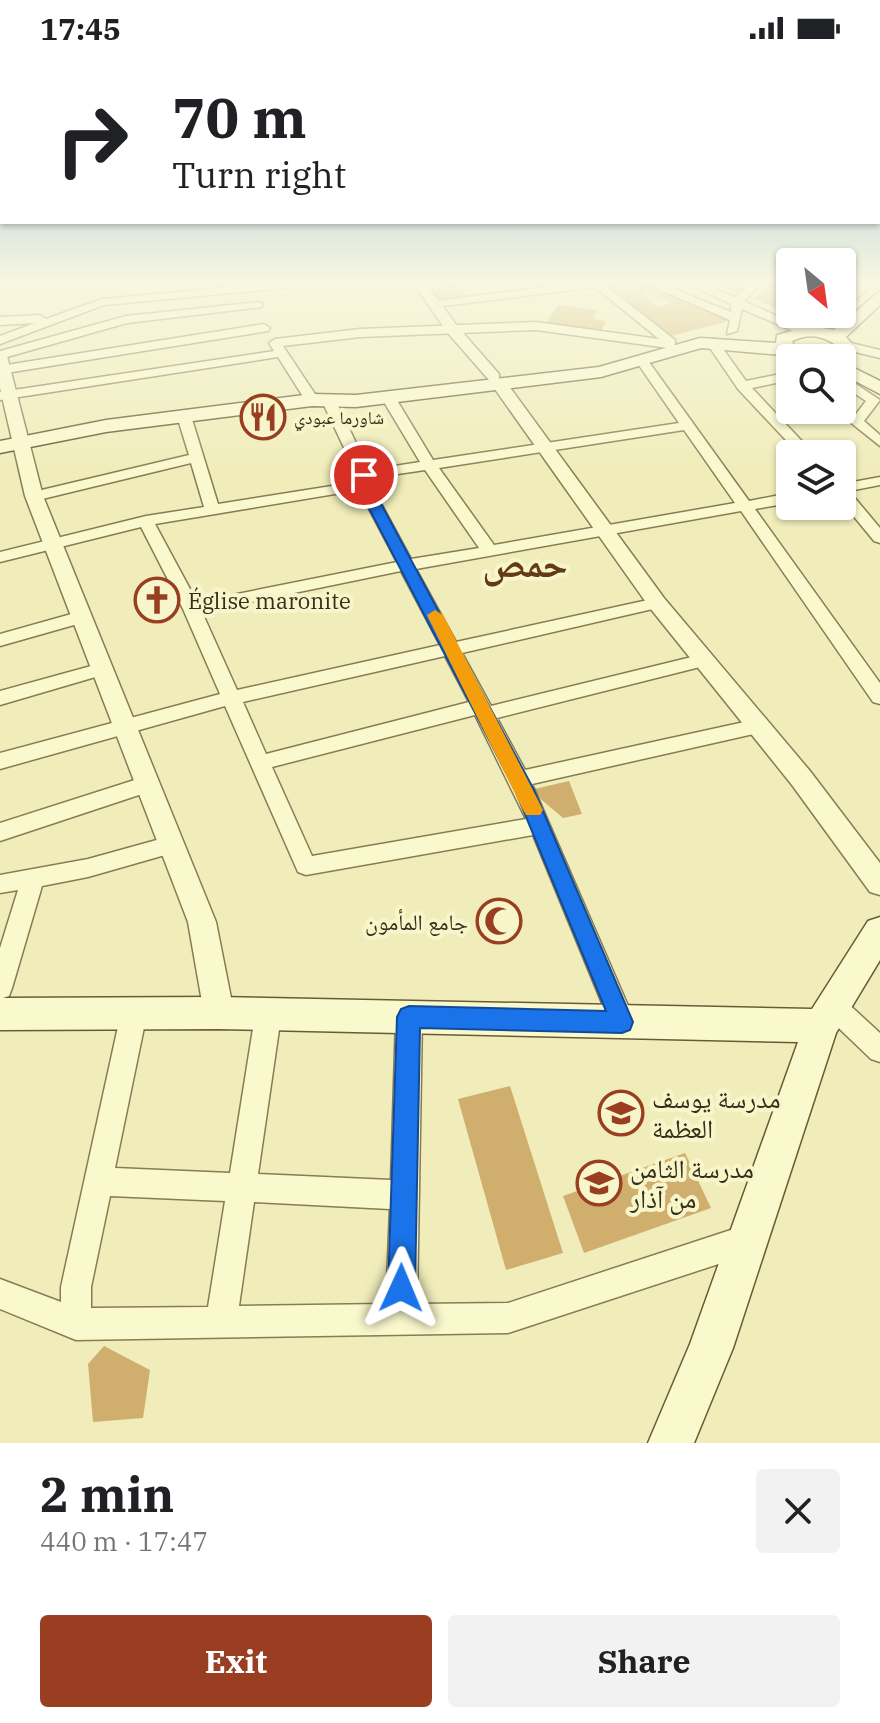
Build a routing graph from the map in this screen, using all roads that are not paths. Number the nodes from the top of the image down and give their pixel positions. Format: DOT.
graph roads {
  1 [pos="49,346"];
  2 [pos="127,346"];
  3 [pos="290,346"];
  4 [pos="466,346"];
  5 [pos="664,346"];
  6 [pos="685,346"];
  7 [pos="715,346"];
  8 [pos="278,348"];
  9 [pos="856,353"];
  10 [pos="880,354"];
  11 [pos="642,361"];
  12 [pos="1,362"];
  13 [pos="856,362"];
  14 [pos="856,366"];
  15 [pos="880,377"];
  16 [pos="776,379"];
  17 [pos="497,381"];
  18 [pos="743,386"];
  19 [pos="856,388"];
  20 [pos="880,389"];
  21 [pos="4,395"];
  22 [pos="388,397"];
  23 [pos="326,400"];
  24 [pos="184,416"];
  25 [pos="686,426"];
  26 [pos="794,440"];
  27 [pos="880,442"];
  28 [pos="10,445"];
  29 [pos="545,446"];
  30 [pos="196,458"];
  31 [pos="429,465"];
  32 [pos="364,480"];
  33 [pos="880,481"];
  34 [pos="856,487"];
  35 [pos="34,496"];
  36 [pos="776,501"];
  37 [pos="742,507"];
  38 [pos="856,508"];
  39 [pos="212,509"];
  40 [pos="146,521"];
  41 [pos="606,530"];
  42 [pos="880,538"];
  43 [pos="53,545"];
  44 [pos="490,551"];
  45 [pos="0,557"];
  46 [pos="408,565"];
  47 [pos="657,603"];
  48 [pos="192,609"];
  49 [pos="82,617"];
  50 [pos="0,640"];
  51 [pos="452,647"];
  52 [pos="704,660"];
  53 [pos="102,669"];
  54 [pos="880,697"];
  55 [pos="0,698"];
  56 [pos="230,698"];
  57 [pos="484,710"];
  58 [pos="758,726"];
  59 [pos="125,727"];
  60 [pos="0,761"];
  61 [pos="259,763"];
  62 [pos="519,779"];
  63 [pos="147,784"];
  64 [pos="539,825"];
  65 [pos="0,832"];
  66 [pos="171,845"];
  67 [pos="32,880"];
  68 [pos="0,884"];
  69 [pos="880,884"];
  70 [pos="880,931"];
  71 [pos="0,988"];
  72 [pos="134,1013"];
  73 [pos="219,1013"];
  74 [pos="0,1014"];
  75 [pos="268,1016"];
  76 [pos="827,1016"];
  77 [pos="409,1017"];
  78 [pos="622,1022"];
  79 [pos="880,1050"];
  80 [pos="99,1181"];
  81 [pos="242,1187"];
  82 [pos="404,1195"];
  83 [pos="746,1240"];
  84 [pos="0,1294"];
  85 [pos="401,1319"];
  86 [pos="221,1322"];
  87 [pos="76,1324"];
  88 [pos="671,1443"];
  1 -- 12 [label="street"];
  2 -- 12 [label="street"];
  3 -- 8 [label="street"];
  4 -- 17 [label="street"];
  5 -- 17 [label="main road"];
  6 -- 11 [label="main road"];
  7 -- 18 [label="street"];
  8 -- 21 [label="street"];
  8 -- 23 [label="street"];
  9 -- 10 [label="street"];
  11 -- 17 [label="main road"];
  11 -- 25 [label="street"];
  12 -- 21 [label="street"];
  13 -- 15 [label="main road"];
  14 -- 20 [label="main road"];
  16 -- 18 [label="street"];
  17 -- 22 [label="main road"];
  17 -- 23 [label="main road"];
  17 -- 29 [label="street"];
  18 -- 26 [label="street"];
  19 -- 27 [label="street"];
  21 -- 28 [label="street"];
  22 -- 23 [label="main road"];
  22 -- 31 [label="street"];
  23 -- 24 [label="main road"];
  23 -- 32 [label="street"];
  24 -- 28 [label="main road"];
  24 -- 30 [label="street"];
  25 -- 29 [label="street"];
  25 -- 37 [label="street"];
  28 -- 35 [label="street"];
  29 -- 31 [label="street"];
  29 -- 41 [label="street"];
  30 -- 35 [label="street"];
  30 -- 39 [label="street"];
  31 -- 32 [label="street"];
  31 -- 44 [label="street"];
  32 -- 39 [label="street"];
  32 -- 46 [label="street"];
  33 -- 34 [label="street"];
  35 -- 43 [label="street"];
  36 -- 37 [label="street"];
  37 -- 41 [label="street"];
  37 -- 54 [label="street"];
  38 -- 42 [label="street"];
  39 -- 40 [label="street"];
  40 -- 43 [label="street"];
  40 -- 48 [label="street"];
  41 -- 44 [label="street"];
  41 -- 47 [label="street"];
  43 -- 45 [label="street"];
  43 -- 49 [label="street"];
  44 -- 46 [label="street"];
  46 -- 48 [label="street"];
  46 -- 51 [label="street"];
  47 -- 51 [label="street"];
  47 -- 52 [label="street"];
  48 -- 56 [label="street"];
  49 -- 50 [label="street"];
  49 -- 53 [label="street"];
  51 -- 56 [label="street"];
  51 -- 57 [label="street"];
  52 -- 57 [label="street"];
  52 -- 58 [label="street"];
  53 -- 55 [label="street"];
  53 -- 59 [label="street"];
  56 -- 59 [label="street"];
  56 -- 61 [label="street"];
  57 -- 61 [label="street"];
  57 -- 62 [label="street"];
  58 -- 62 [label="street"];
  58 -- 69 [label="street"];
  59 -- 60 [label="street"];
  59 -- 63 [label="street"];
  61 -- 64 [label="street"];
  62 -- 64 [label="street"];
  63 -- 65 [label="street"];
  63 -- 66 [label="street"];
  64 -- 78 [label="street"];
  66 -- 67 [label="street"];
  66 -- 73 [label="street"];
  67 -- 68 [label="street"];
  67 -- 71 [label="street"];
  70 -- 76 [label="main road"];
  72 -- 73 [label="main road"];
  72 -- 74 [label="main road"];
  72 -- 80 [label="street"];
  73 -- 75 [label="main road"];
  75 -- 77 [label="main road"];
  75 -- 81 [label="street"];
  76 -- 78 [label="main road"];
  76 -- 79 [label="street"];
  76 -- 83 [label="main road"];
  77 -- 78 [label="main road"];
  77 -- 82 [label="street"];
  80 -- 81 [label="street"];
  80 -- 87 [label="street"];
  81 -- 82 [label="street"];
  81 -- 86 [label="street"];
  82 -- 85 [label="street"];
  83 -- 85 [label="street"];
  83 -- 88 [label="main road"];
  84 -- 87 [label="street"];
  85 -- 86 [label="street"];
  86 -- 87 [label="street"];
}
